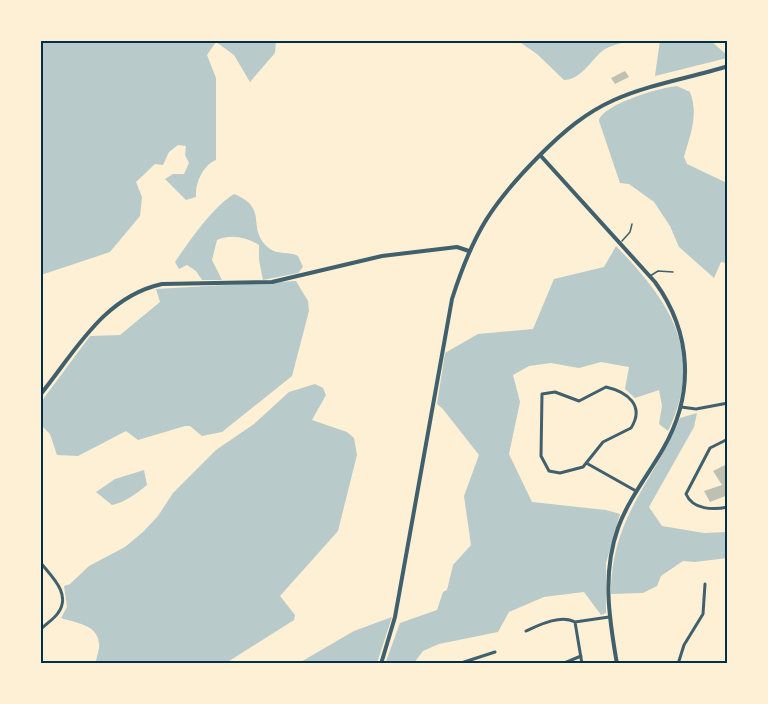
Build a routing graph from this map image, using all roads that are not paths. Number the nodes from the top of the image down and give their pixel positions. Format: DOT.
graph roads {
  1 [pos="728,66"];
  2 [pos="540,155"];
  3 [pos="632,224"];
  4 [pos="619,244"];
  5 [pos="469,251"];
  6 [pos="673,272"];
  7 [pos="649,276"];
  8 [pos="40,395"];
  9 [pos="728,403"];
  10 [pos="681,407"];
  11 [pos="728,439"];
  12 [pos="588,464"];
  13 [pos="636,492"];
  14 [pos="728,507"];
  15 [pos="40,562"];
  16 [pos="705,584"];
  17 [pos="609,617"];
  18 [pos="575,622"];
  19 [pos="40,630"];
  20 [pos="526,631"];
  21 [pos="495,652"];
  22 [pos="581,656"];
  23 [pos="470,662"];
  24 [pos="381,663"];
  25 [pos="458,663"];
  26 [pos="562,663"];
  27 [pos="582,663"];
  28 [pos="617,663"];
  29 [pos="678,663"];
  1 -- 2 [label="street"];
  2 -- 4 [label="street"];
  2 -- 5 [label="street"];
  3 -- 4 [label="lane"];
  4 -- 7 [label="street"];
  5 -- 8 [label="street"];
  5 -- 24 [label="street"];
  6 -- 7 [label="lane"];
  7 -- 10 [label="street"];
  9 -- 10 [label="street"];
  10 -- 13 [label="street"];
  11 -- 14 [label="street"];
  12 -- 12 [label="street"];
  12 -- 13 [label="street"];
  13 -- 17 [label="street"];
  15 -- 19 [label="street"];
  16 -- 29 [label="street"];
  17 -- 18 [label="street"];
  17 -- 28 [label="street"];
  18 -- 20 [label="street"];
  18 -- 22 [label="street"];
  21 -- 23 [label="street"];
  22 -- 26 [label="street"];
  22 -- 27 [label="street"];
  23 -- 25 [label="street"];
}
